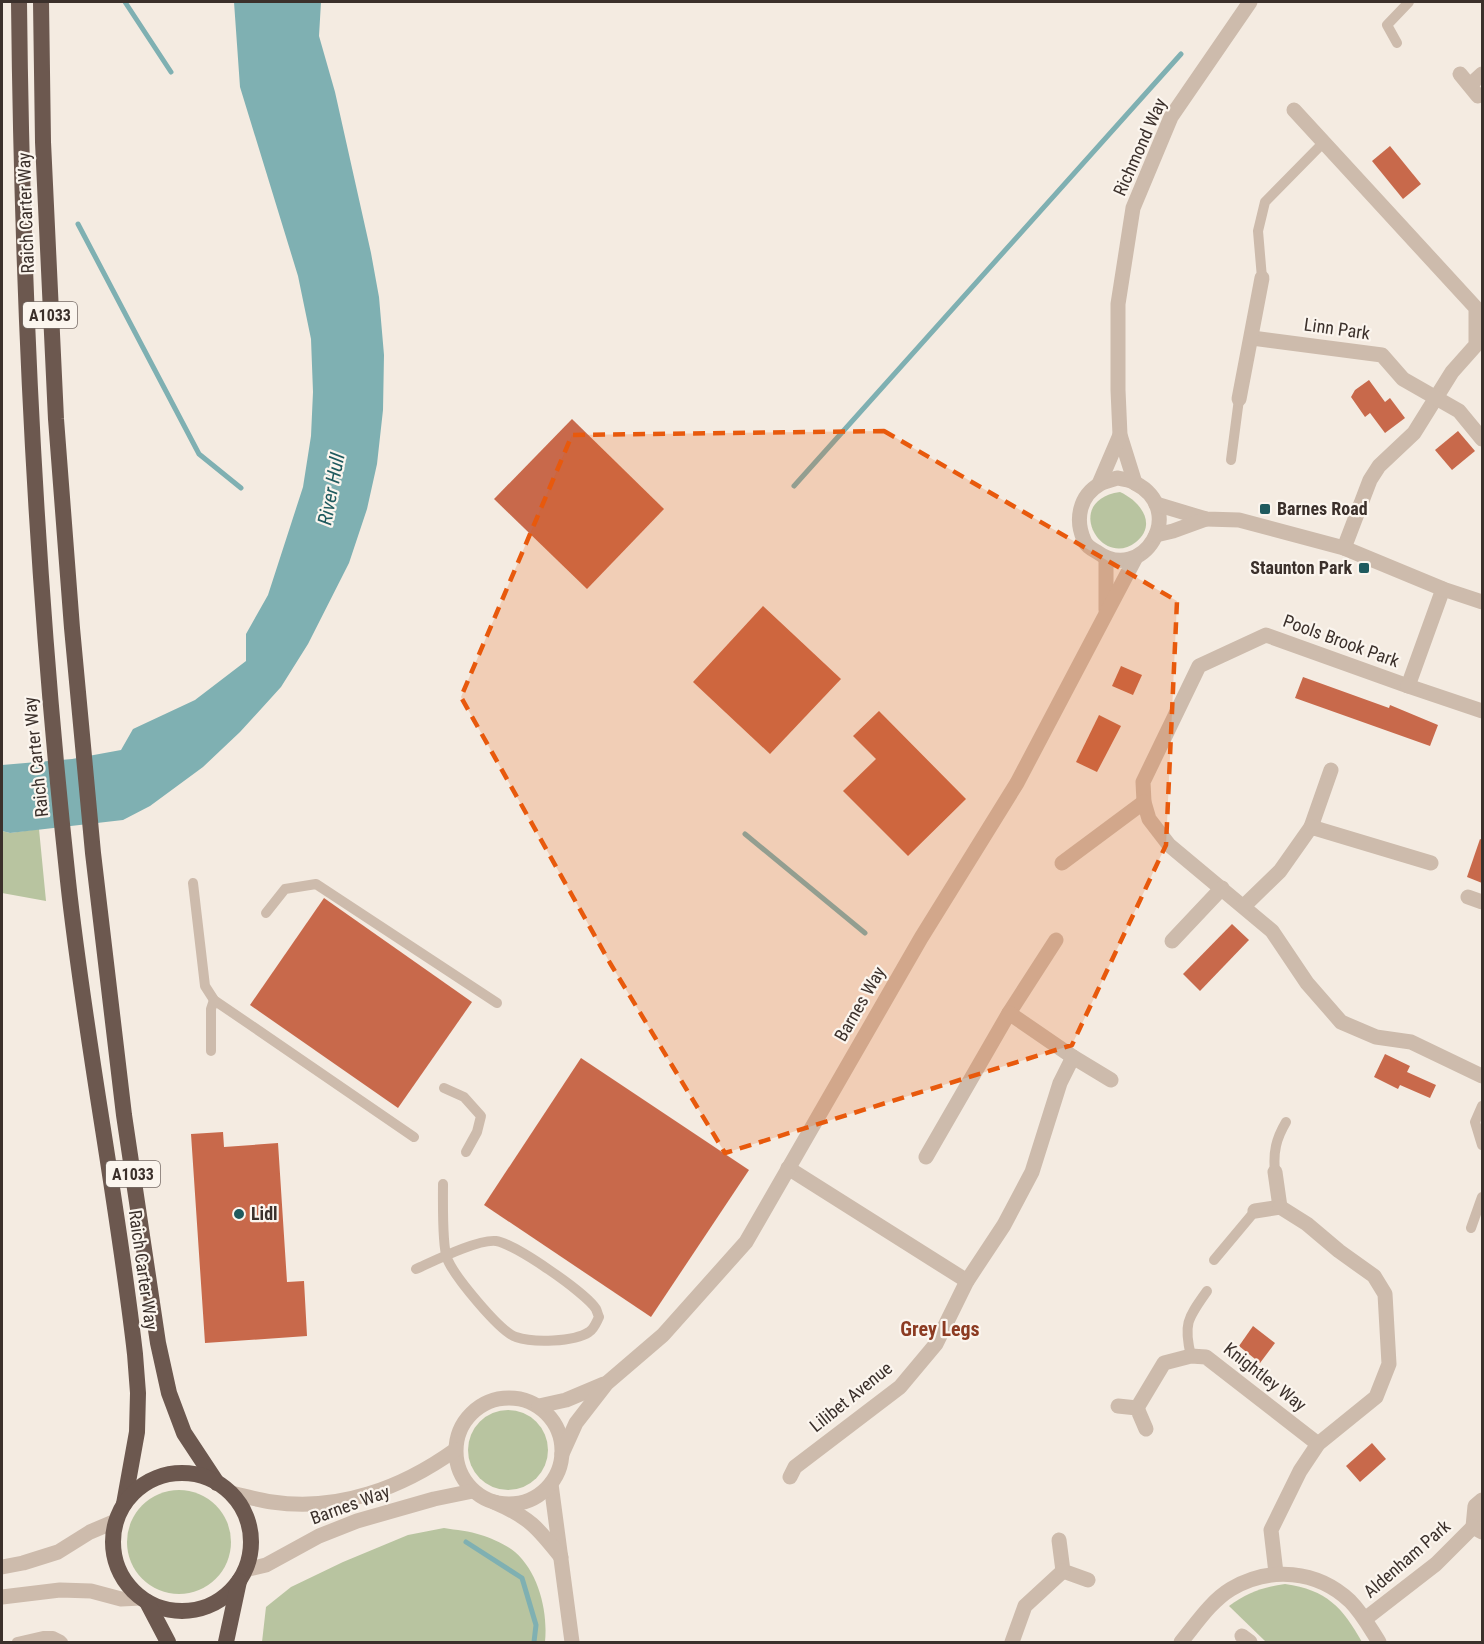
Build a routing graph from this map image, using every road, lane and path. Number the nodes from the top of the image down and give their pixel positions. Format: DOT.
graph roads {
  1 [pos="19,2"];
  2 [pos="41,2"];
  3 [pos="1250,2"];
  4 [pos="1409,2"];
  5 [pos="1397,43"];
  6 [pos="1482,74"];
  7 [pos="1470,85"];
  8 [pos="1294,110"];
  9 [pos="1323,143"];
  10 [pos="1262,278"];
  11 [pos="1479,308"];
  12 [pos="1252,338"];
  13 [pos="1436,398"];
  14 [pos="1239,399"];
  15 [pos="1120,435"];
  16 [pos="1482,439"];
  17 [pos="1231,460"];
  18 [pos="1135,483"];
  19 [pos="1099,484"];
  20 [pos="1156,504"];
  21 [pos="1206,519"];
  22 [pos="1156,535"];
  23 [pos="1344,548"];
  24 [pos="1136,557"];
  25 [pos="1106,559"];
  26 [pos="1443,589"];
  27 [pos="1482,602"];
  28 [pos="1106,614"];
  29 [pos="1408,686"];
  30 [pos="1482,711"];
  31 [pos="1331,770"];
  32 [pos="1144,802"];
  33 [pos="1311,827"];
  34 [pos="1062,863"];
  35 [pos="1431,863"];
  36 [pos="193,883"];
  37 [pos="1222,888"];
  38 [pos="1244,906"];
  39 [pos="266,913"];
  40 [pos="1056,940"];
  41 [pos="1172,941"];
  42 [pos="214,1000"];
  43 [pos="497,1003"];
  44 [pos="1009,1013"];
  45 [pos="211,1052"];
  46 [pos="1073,1057"];
  47 [pos="1482,1076"];
  48 [pos="1111,1080"];
  49 [pos="444,1088"];
  50 [pos="1482,1106"];
  51 [pos="1286,1122"];
  52 [pos="414,1137"];
  53 [pos="1482,1145"];
  54 [pos="466,1152"];
  55 [pos="926,1157"];
  56 [pos="788,1168"];
  57 [pos="1275,1172"];
  58 [pos="443,1184"];
  59 [pos="1482,1197"];
  60 [pos="1280,1207"];
  61 [pos="1255,1211"];
  62 [pos="1471,1228"];
  63 [pos="446,1256"];
  64 [pos="1214,1260"];
  65 [pos="416,1269"];
  66 [pos="968,1281"];
  67 [pos="1206,1291"];
  68 [pos="1191,1356"];
  69 [pos="607,1383"];
  70 [pos="539,1406"];
  71 [pos="1118,1406"];
  72 [pos="1137,1408"];
  73 [pos="1146,1429"];
  74 [pos="1318,1444"];
  75 [pos="455,1450"];
  76 [pos="562,1454"];
  77 [pos="790,1477"];
  78 [pos="217,1483"];
  79 [pos="551,1484"];
  80 [pos="473,1491"];
  81 [pos="231,1493"];
  82 [pos="1482,1500"];
  83 [pos="494,1502"];
  84 [pos="124,1504"];
  85 [pos="116,1521"];
  86 [pos="1478,1529"];
  87 [pos="1059,1540"];
  88 [pos="561,1557"];
  89 [pos="2,1567"];
  90 [pos="1063,1571"];
  91 [pos="1276,1573"];
  92 [pos="242,1575"];
  93 [pos="1088,1580"];
  94 [pos="2,1597"];
  95 [pos="144,1600"];
  96 [pos="1365,1620"];
  97 [pos="17,1642"];
  98 [pos="63,1642"];
  99 [pos="168,1642"];
  100 [pos="226,1642"];
  101 [pos="572,1642"];
  102 [pos="1012,1642"];
  103 [pos="1181,1642"];
  104 [pos="1379,1642"];
  1 -- 84 [label="highway, Raich Carter Way / A1033"];
  2 -- 78 [label="highway, Raich Carter Way / A1033"];
  3 -- 15 [label="street, Richmond Way"];
  4 -- 5 [label="lane"];
  6 -- 7 [label="street"];
  8 -- 9 [label="street"];
  9 -- 10 [label="lane"];
  9 -- 11 [label="street"];
  10 -- 12 [label="street"];
  11 -- 13 [label="street"];
  12 -- 13 [label="street, Linn Park"];
  12 -- 14 [label="street"];
  13 -- 16 [label="street, Linn Park"];
  13 -- 23 [label="street"];
  14 -- 17 [label="lane"];
  15 -- 18 [label="street, Richmond Way"];
  15 -- 19 [label="street, Richmond Way"];
  18 -- 19 [label="street"];
  18 -- 20 [label="street"];
  19 -- 25 [label="street"];
  20 -- 21 [label="street"];
  20 -- 22 [label="street"];
  21 -- 22 [label="street"];
  21 -- 23 [label="street"];
  22 -- 24 [label="street"];
  23 -- 26 [label="street"];
  24 -- 25 [label="street"];
  24 -- 28 [label="street, Barnes Way"];
  25 -- 28 [label="street, Barnes Way"];
  26 -- 27 [label="street"];
  26 -- 29 [label="street, Pools Brook Park"];
  28 -- 56 [label="street, Barnes Way"];
  29 -- 30 [label="street, Pools Brook Park"];
  29 -- 32 [label="street, Pools Brook Park"];
  31 -- 33 [label="street"];
  32 -- 34 [label="street"];
  32 -- 37 [label="street"];
  33 -- 35 [label="street"];
  33 -- 38 [label="street"];
  36 -- 42 [label="lane"];
  37 -- 38 [label="street"];
  37 -- 41 [label="street"];
  38 -- 47 [label="street"];
  39 -- 43 [label="lane"];
  40 -- 44 [label="street"];
  42 -- 45 [label="lane"];
  42 -- 52 [label="lane"];
  44 -- 46 [label="street"];
  44 -- 55 [label="street"];
  46 -- 48 [label="street"];
  46 -- 66 [label="street, Lilibet Avenue"];
  49 -- 54 [label="lane"];
  50 -- 53 [label="lane"];
  51 -- 57 [label="lane"];
  56 -- 66 [label="street"];
  56 -- 69 [label="street, Barnes Way"];
  57 -- 60 [label="street"];
  58 -- 63 [label="lane"];
  59 -- 62 [label="lane"];
  60 -- 61 [label="street"];
  60 -- 74 [label="street"];
  61 -- 64 [label="lane"];
  63 -- 63 [label="lane"];
  63 -- 65 [label="lane"];
  66 -- 77 [label="street, Lilibet Avenue"];
  67 -- 68 [label="lane"];
  68 -- 72 [label="street"];
  68 -- 74 [label="street, Knightley Way"];
  69 -- 70 [label="street, Barnes Way"];
  69 -- 76 [label="street, Barnes Way"];
  70 -- 75 [label="street"];
  70 -- 76 [label="street"];
  71 -- 72 [label="street"];
  72 -- 73 [label="street"];
  74 -- 91 [label="street"];
  75 -- 80 [label="street"];
  75 -- 81 [label="street, Barnes Way"];
  76 -- 79 [label="street"];
  78 -- 81 [label="highway, A1033"];
  78 -- 84 [label="highway, A1033"];
  79 -- 83 [label="street"];
  79 -- 88 [label="street"];
  80 -- 83 [label="street"];
  80 -- 92 [label="street, Barnes Way"];
  81 -- 92 [label="highway, A1033"];
  82 -- 86 [label="street, Aldenham Park"];
  83 -- 88 [label="street"];
  84 -- 85 [label="highway, A1033"];
  85 -- 89 [label="street"];
  85 -- 95 [label="highway, A1033"];
  86 -- 96 [label="street, Aldenham Park"];
  87 -- 90 [label="street"];
  88 -- 101 [label="street"];
  90 -- 93 [label="street"];
  90 -- 102 [label="street"];
  91 -- 96 [label="street"];
  91 -- 103 [label="street"];
  92 -- 95 [label="highway"];
  92 -- 100 [label="highway, A1033"];
  94 -- 95 [label="street"];
  95 -- 99 [label="highway, A1033"];
  96 -- 104 [label="street"];
  97 -- 98 [label="lane"];
}
